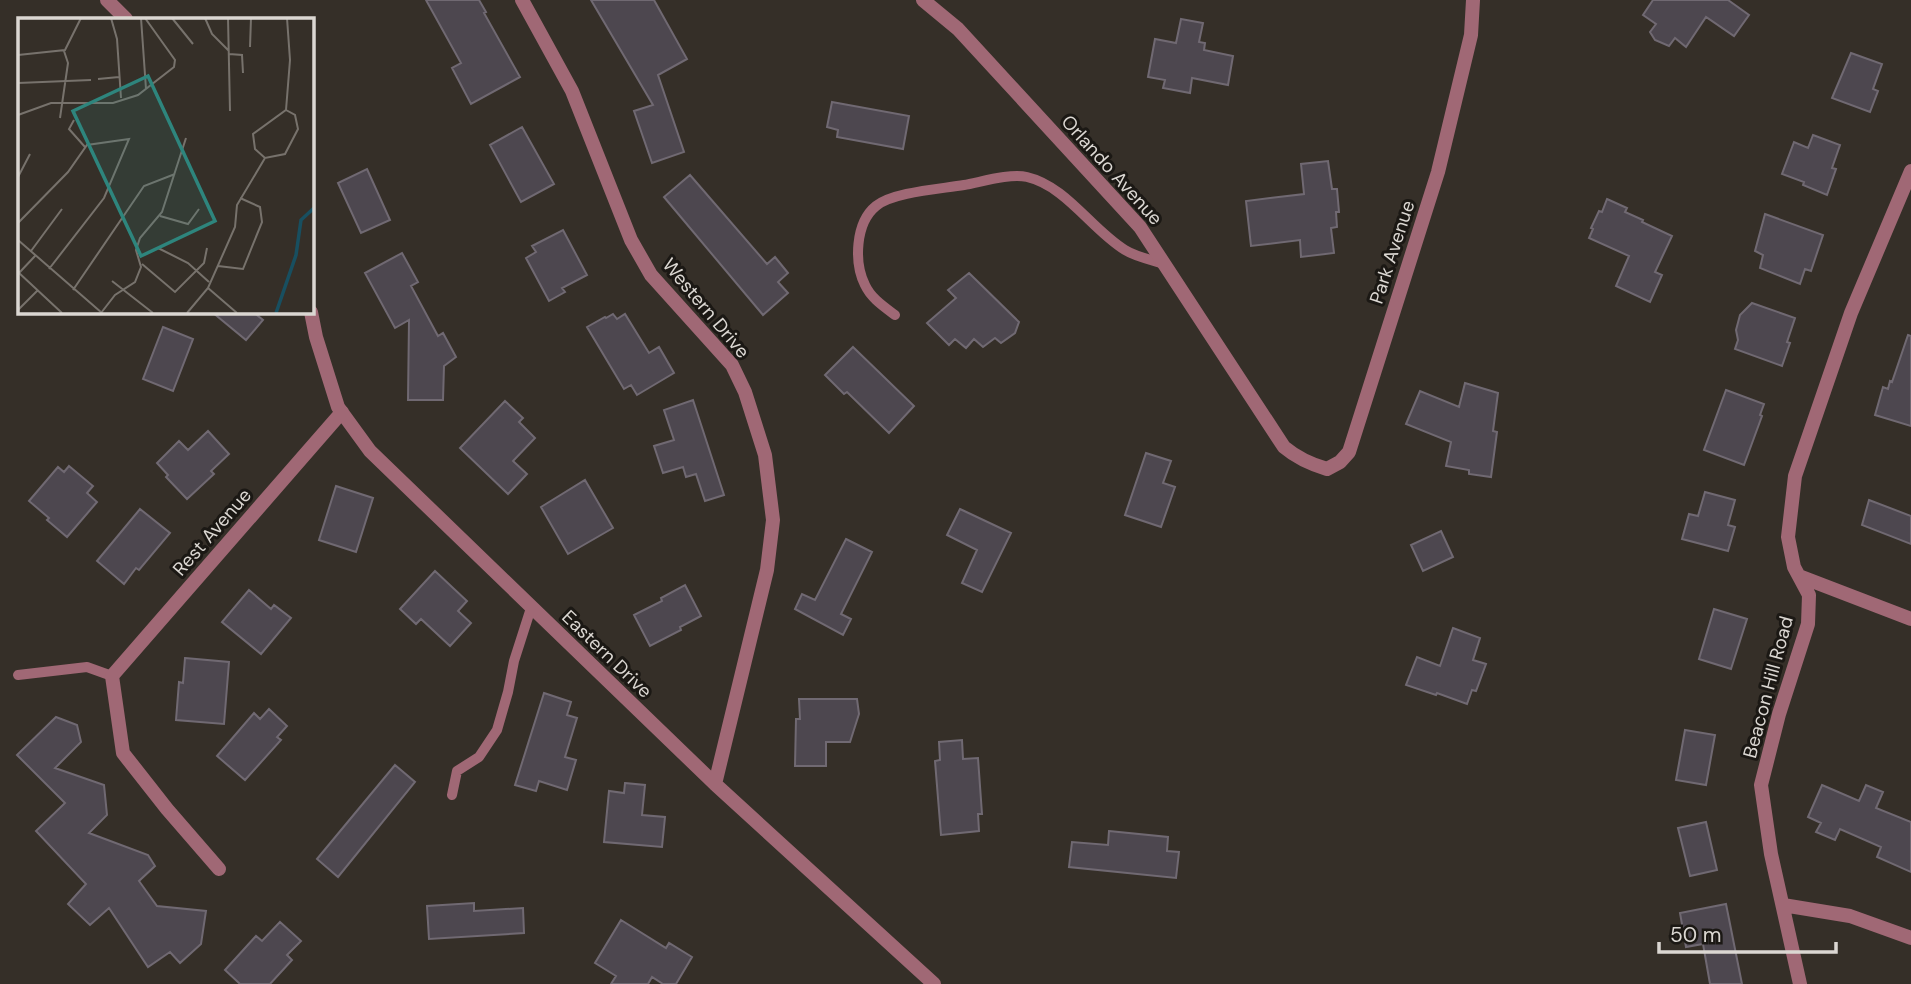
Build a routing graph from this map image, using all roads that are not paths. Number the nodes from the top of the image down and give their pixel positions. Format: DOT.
graph roads {
  1 [pos="107,0"];
  2 [pos="522,0"];
  3 [pos="923,0"];
  4 [pos="1473,0"];
  5 [pos="125,18"];
  6 [pos="1911,171"];
  7 [pos="1165,264"];
  8 [pos="311,313"];
  9 [pos="895,315"];
  10 [pos="342,412"];
  11 [pos="1295,456"];
  12 [pos="1799,576"];
  13 [pos="531,608"];
  14 [pos="1911,620"];
  15 [pos="19,676"];
  16 [pos="112,676"];
  17 [pos="715,784"];
  18 [pos="452,795"];
  19 [pos="219,869"];
  20 [pos="1783,905"];
  21 [pos="1911,938"];
  22 [pos="934,984"];
  23 [pos="1800,984"];
  1 -- 5 [label="street"];
  2 -- 17 [label="street, Western Drive"];
  3 -- 7 [label="street, Orlando Avenue"];
  4 -- 11 [label="street, Park Avenue"];
  6 -- 12 [label="street, Beacon Hill Road"];
  7 -- 9 [label="lane"];
  7 -- 11 [label="street, Orlando Avenue"];
  8 -- 10 [label="street, Eastern Drive"];
  10 -- 13 [label="street, Eastern Drive"];
  10 -- 16 [label="street, Rest Avenue"];
  12 -- 14 [label="street"];
  12 -- 20 [label="street, Beacon Hill Road"];
  13 -- 17 [label="street, Eastern Drive"];
  13 -- 18 [label="lane"];
  15 -- 16 [label="lane"];
  16 -- 19 [label="street"];
  17 -- 22 [label="street, Eastern Drive"];
  20 -- 21 [label="street"];
  20 -- 23 [label="street, Beacon Hill Road"];
}
